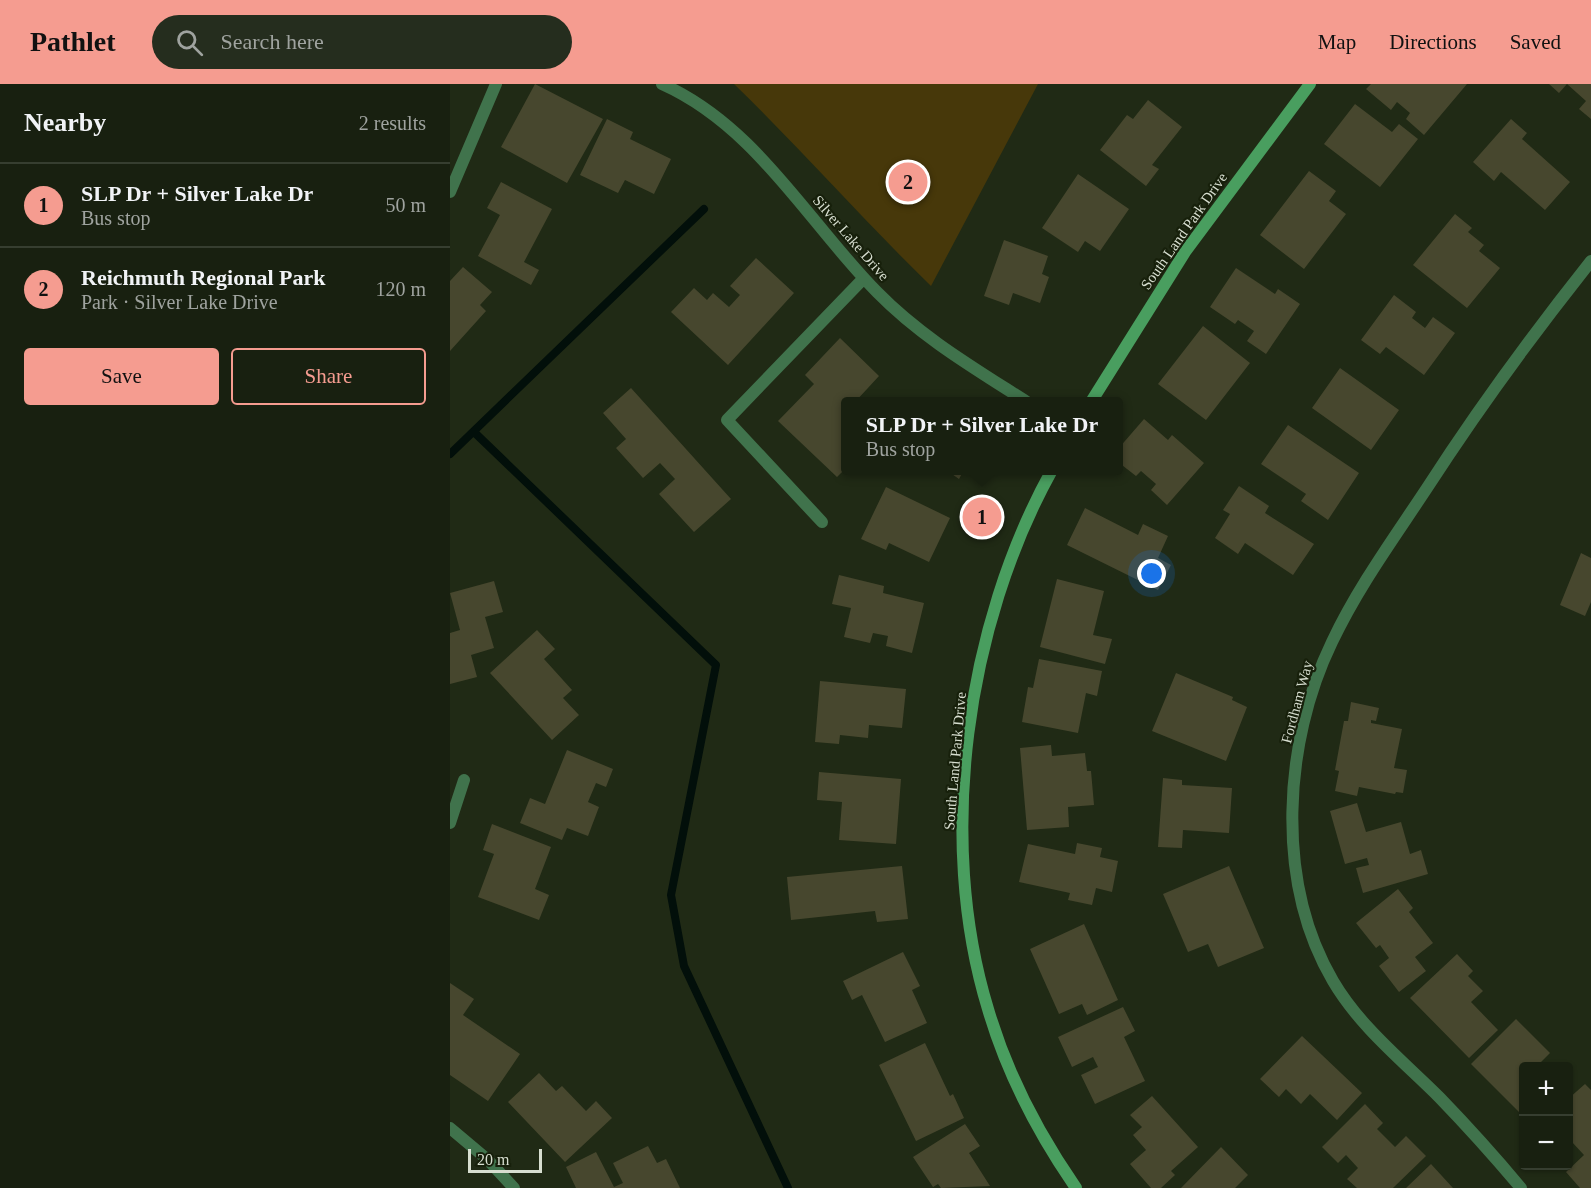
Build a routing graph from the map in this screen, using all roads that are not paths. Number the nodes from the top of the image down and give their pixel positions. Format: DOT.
graph roads {
  1 [pos="496,84"];
  2 [pos="662,84"];
  3 [pos="1310,84"];
  4 [pos="450,192"];
  5 [pos="1591,261"];
  6 [pos="864,278"];
  7 [pos="1019,397"];
  8 [pos="1094,397"];
  9 [pos="1050,475"];
  10 [pos="822,522"];
  11 [pos="464,780"];
  12 [pos="450,823"];
  13 [pos="450,1128"];
  14 [pos="514,1188"];
  15 [pos="1076,1188"];
  16 [pos="1521,1188"];
  1 -- 4 [label="street"];
  2 -- 6 [label="street, Silver Lake Drive"];
  3 -- 8 [label="street, South Land Park Drive"];
  5 -- 16 [label="street, Fordham Way"];
  6 -- 7 [label="street, Silver Lake Drive"];
  6 -- 10 [label="street"];
  9 -- 15 [label="street, South Land Park Drive"];
  11 -- 12 [label="street"];
  13 -- 14 [label="street"];
}
